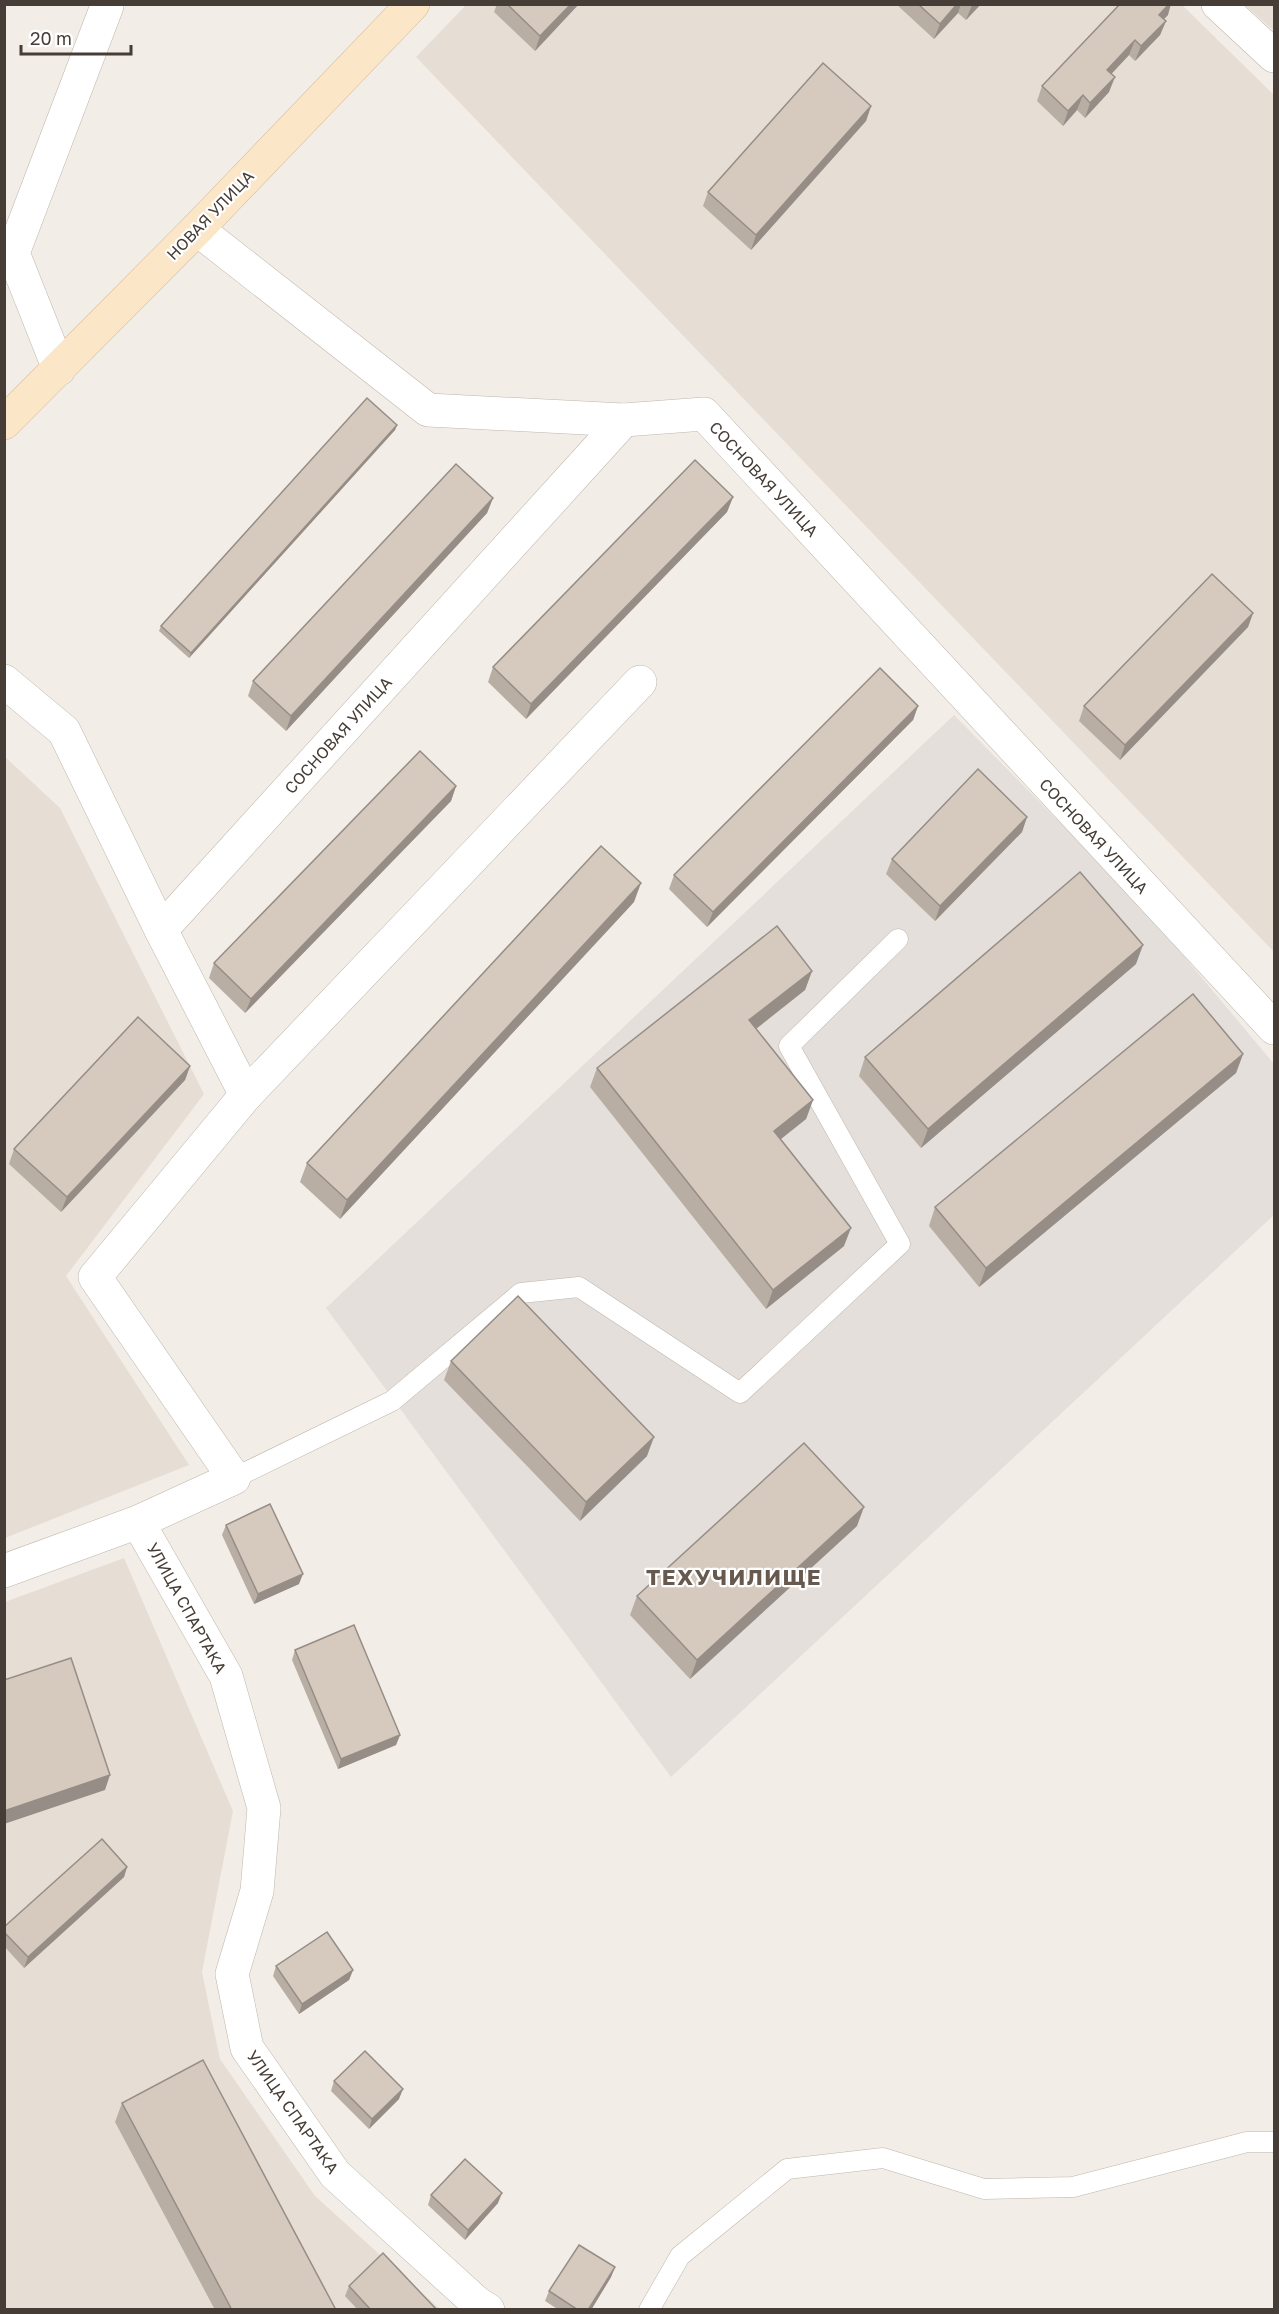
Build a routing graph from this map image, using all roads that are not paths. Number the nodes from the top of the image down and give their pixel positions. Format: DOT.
graph roads {
  1 [pos="413,4"];
  2 [pos="1218,4"];
  3 [pos="107,6"];
  4 [pos="1275,56"];
  5 [pos="197,229"];
  6 [pos="59,369"];
  7 [pos="624,420"];
  8 [pos="4,423"];
  9 [pos="4,681"];
  10 [pos="640,682"];
  11 [pos="161,930"];
  12 [pos="898,939"];
  13 [pos="1275,1028"];
  14 [pos="246,1095"];
  15 [pos="234,1478"];
  16 [pos="138,1522"];
  17 [pos="4,1571"];
  18 [pos="1275,2142"];
  19 [pos="479,2307"];
  20 [pos="649,2310"];
  1 -- 5 [label="street, НОВАЯ УЛИЦА"];
  2 -- 4 [label="street"];
  3 -- 6 [label="street"];
  5 -- 6 [label="street, НОВАЯ УЛИЦА"];
  5 -- 7 [label="street"];
  6 -- 8 [label="street, НОВАЯ УЛИЦА"];
  7 -- 11 [label="street, СОСНОВАЯ УЛИЦА"];
  7 -- 13 [label="street, СОСНОВАЯ УЛИЦА"];
  9 -- 11 [label="street"];
  10 -- 14 [label="street"];
  11 -- 14 [label="street"];
  12 -- 15 [label="lane"];
  14 -- 15 [label="street"];
  15 -- 16 [label="street"];
  16 -- 17 [label="street"];
  16 -- 19 [label="street, УЛИЦА СПАРТАКА"];
  18 -- 20 [label="lane"];
}
